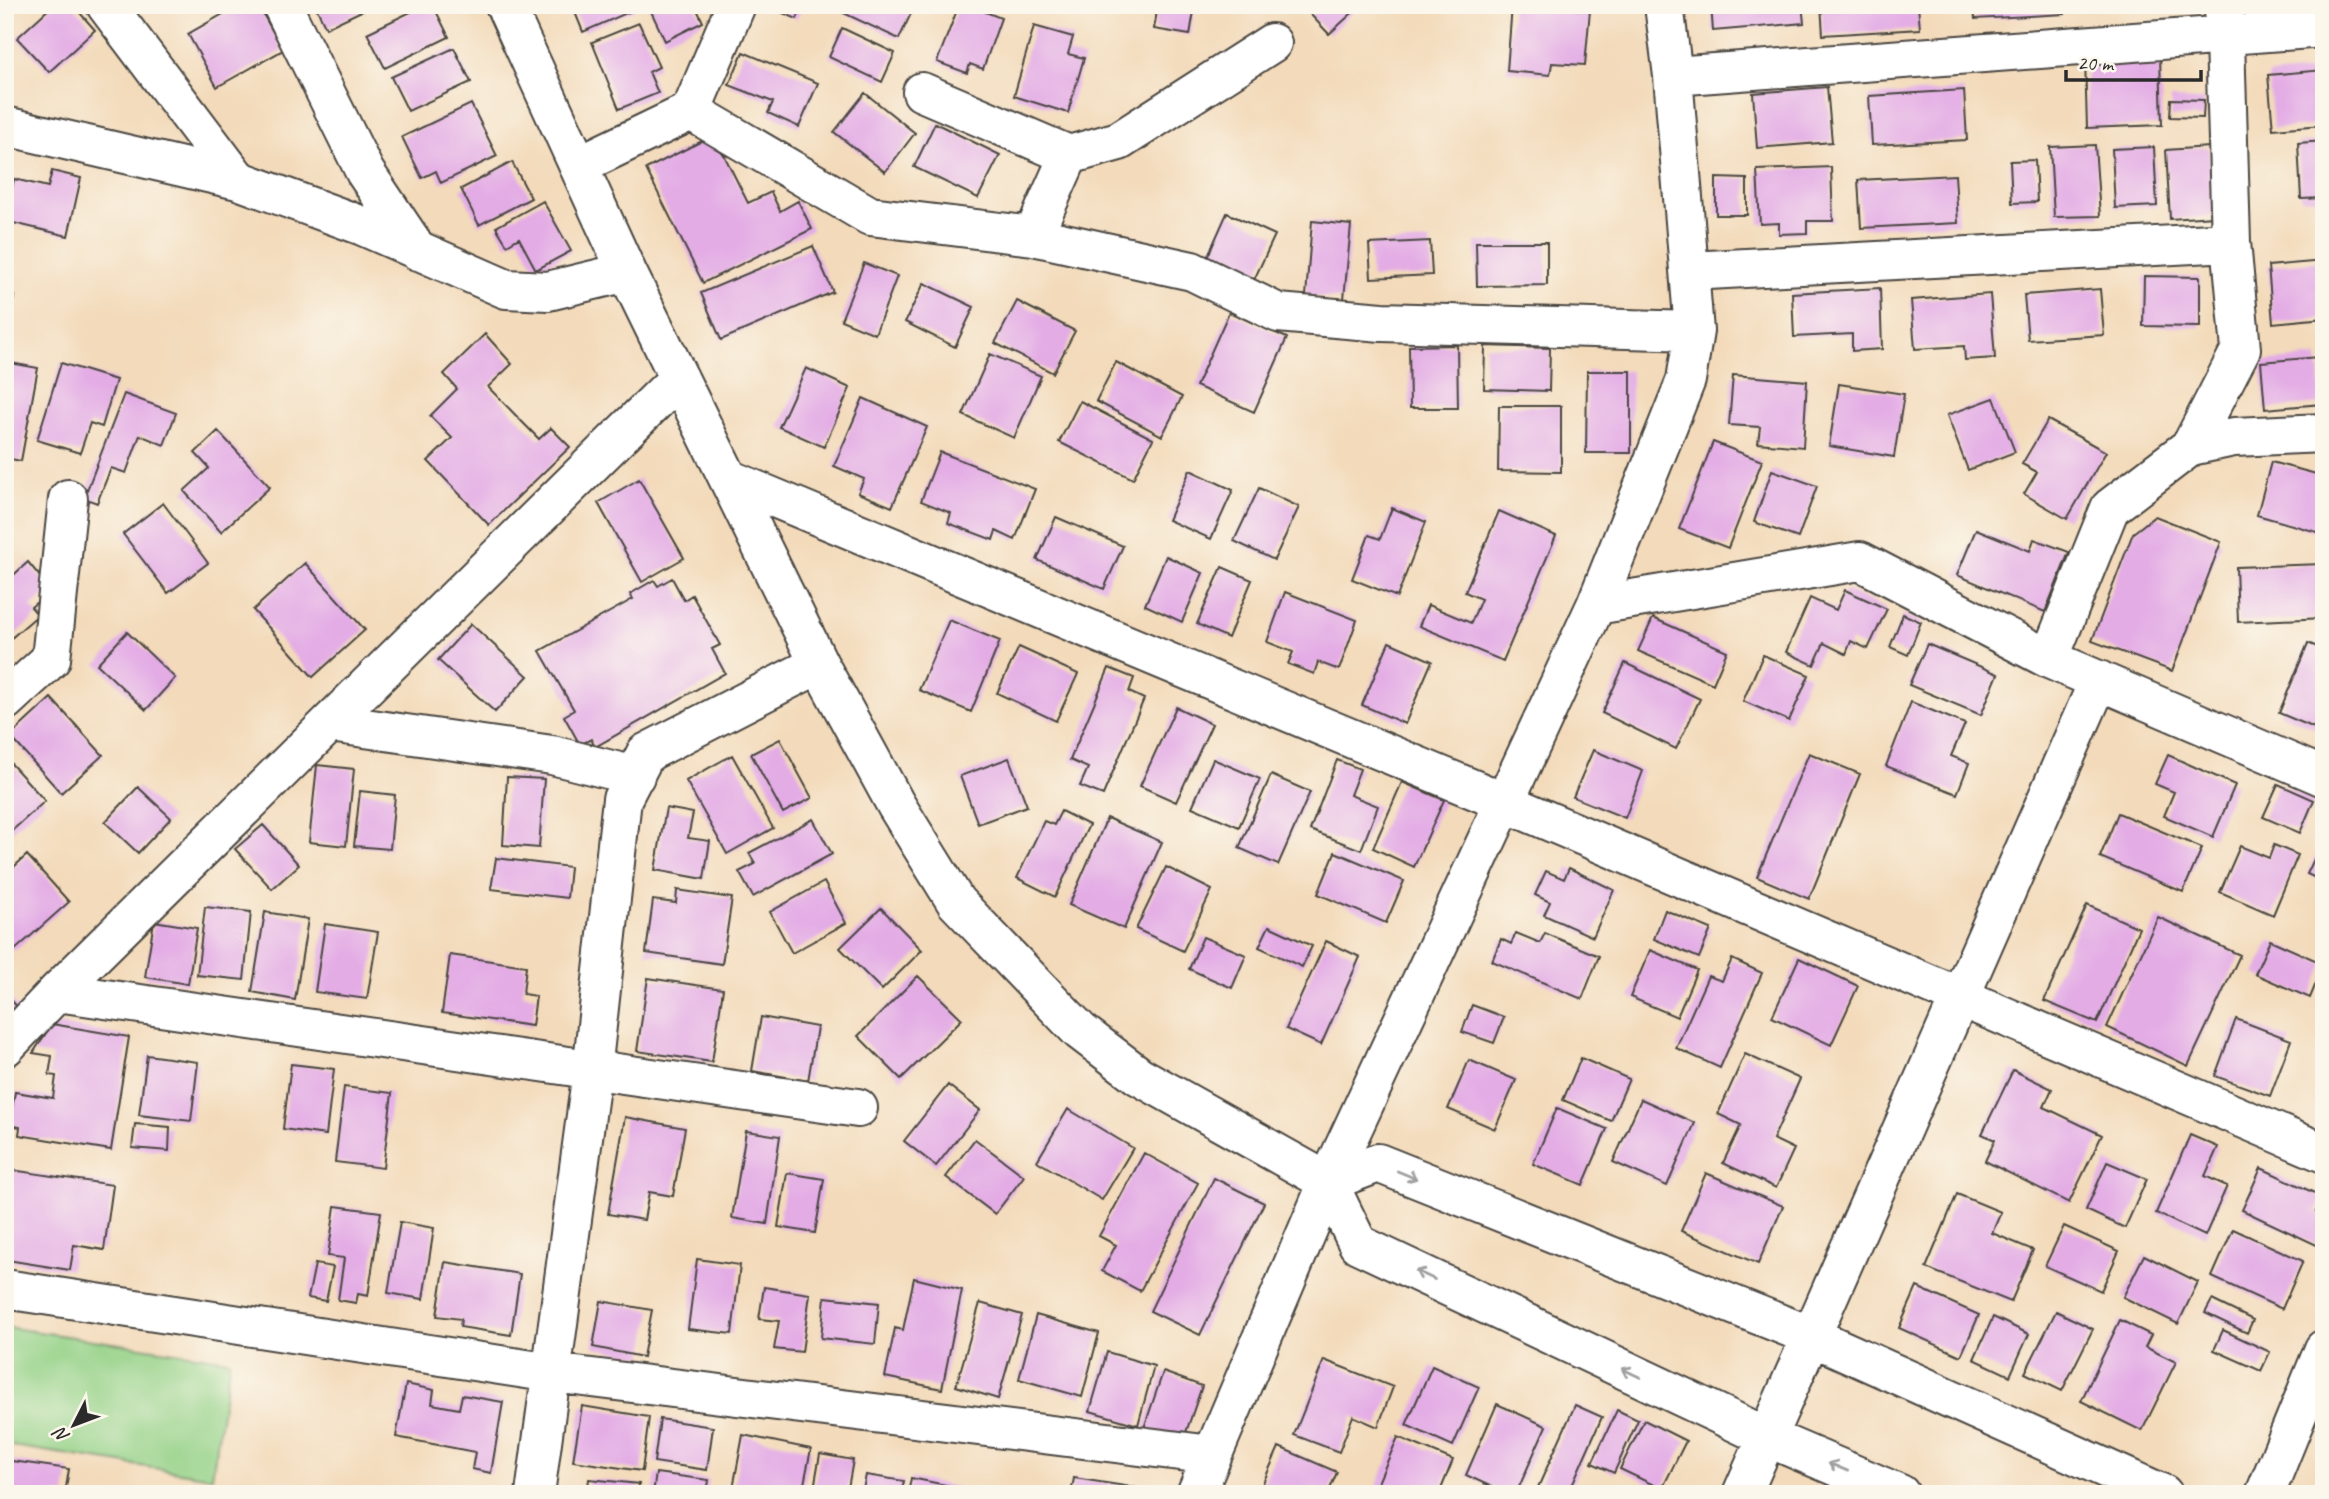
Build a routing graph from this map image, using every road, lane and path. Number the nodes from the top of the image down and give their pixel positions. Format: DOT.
graph roads {
  1 [pos="106,5"];
  2 [pos="282,5"];
  3 [pos="505,5"];
  4 [pos="736,5"];
  5 [pos="1664,5"];
  6 [pos="2225,20"];
  7 [pos="2324,28"];
  8 [pos="1272,43"];
  9 [pos="1673,76"];
  10 [pos="922,92"];
  11 [pos="691,111"];
  12 [pos="5,126"];
  13 [pos="1069,155"];
  14 [pos="581,164"];
  15 [pos="238,180"];
  16 [pos="1033,236"];
  17 [pos="2231,242"];
  18 [pos="418,251"];
  19 [pos="1689,271"];
  20 [pos="627,272"];
  21 [pos="1693,331"];
  22 [pos="679,379"];
  23 [pos="2324,433"];
  24 [pos="2191,446"];
  25 [pos="729,480"];
  26 [pos="68,499"];
  27 [pos="1596,605"];
  28 [pos="2049,659"];
  29 [pos="819,664"];
  30 [pos="2099,680"];
  31 [pos="5,701"];
  32 [pos="330,723"];
  33 [pos="635,776"];
  34 [pos="2324,777"];
  35 [pos="1504,802"];
  36 [pos="57,992"];
  37 [pos="1959,998"];
  38 [pos="5,1047"];
  39 [pos="592,1071"];
  40 [pos="858,1108"];
  41 [pos="2324,1153"];
  42 [pos="1328,1182"];
  43 [pos="5,1289"];
  44 [pos="1811,1336"];
  45 [pos="2324,1349"];
  46 [pos="552,1373"];
  47 [pos="1767,1437"];
  48 [pos="1212,1455"];
  49 [pos="535,1494"];
  50 [pos="1196,1494"];
  51 [pos="1742,1494"];
  52 [pos="1900,1494"];
  53 [pos="2163,1494"];
  54 [pos="2265,1494"];
  1 -- 15 [label="street"];
  2 -- 18 [label="street"];
  3 -- 14 [label="street"];
  4 -- 11 [label="street"];
  5 -- 9 [label="street"];
  6 -- 7 [label="street"];
  6 -- 9 [label="street"];
  6 -- 17 [label="street"];
  8 -- 13 [label="street"];
  9 -- 19 [label="street"];
  10 -- 13 [label="street"];
  11 -- 14 [label="street"];
  11 -- 16 [label="street"];
  12 -- 15 [label="street"];
  13 -- 16 [label="street"];
  14 -- 20 [label="street"];
  15 -- 18 [label="street"];
  16 -- 21 [label="street"];
  17 -- 19 [label="street"];
  17 -- 24 [label="street"];
  18 -- 20 [label="street"];
  19 -- 21 [label="street"];
  20 -- 22 [label="street"];
  21 -- 27 [label="street"];
  22 -- 25 [label="street"];
  22 -- 32 [label="street"];
  23 -- 24 [label="street"];
  24 -- 28 [label="street"];
  25 -- 29 [label="street"];
  25 -- 35 [label="street"];
  26 -- 31 [label="street"];
  27 -- 28 [label="street"];
  27 -- 35 [label="street"];
  28 -- 30 [label="street"];
  29 -- 33 [label="street"];
  29 -- 42 [label="street"];
  30 -- 34 [label="street"];
  30 -- 37 [label="street"];
  32 -- 33 [label="street"];
  32 -- 36 [label="street"];
  33 -- 39 [label="street"];
  35 -- 37 [label="street"];
  35 -- 42 [label="street"];
  36 -- 38 [label="street"];
  36 -- 39 [label="street"];
  37 -- 41 [label="street"];
  37 -- 44 [label="street"];
  39 -- 40 [label="street"];
  39 -- 46 [label="street"];
  42 -- 44 [label="street, one-way"];
  47 -- 42 [label="street, one-way"];
  42 -- 48 [label="street"];
  43 -- 46 [label="street"];
  44 -- 47 [label="street"];
  44 -- 53 [label="street"];
  45 -- 54 [label="street"];
  46 -- 48 [label="street"];
  46 -- 49 [label="street"];
  47 -- 51 [label="street"];
  52 -- 47 [label="street, one-way"];
  48 -- 50 [label="street"];
}
